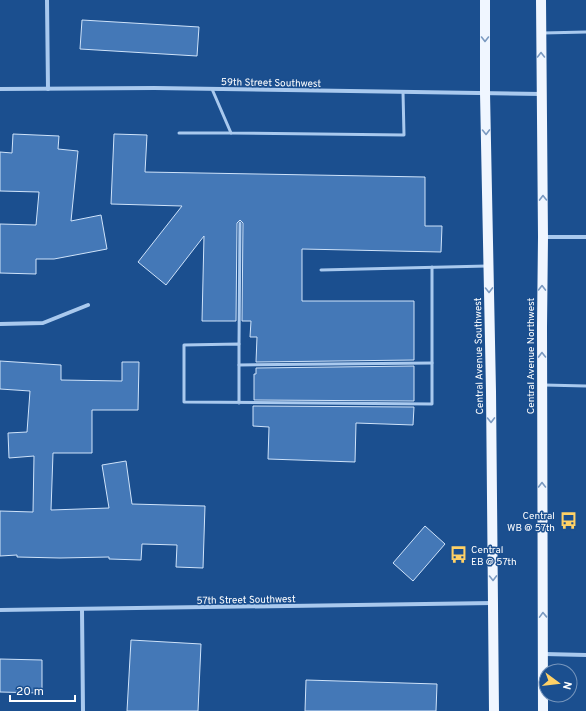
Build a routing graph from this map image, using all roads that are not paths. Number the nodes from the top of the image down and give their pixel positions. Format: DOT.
graph roads {
  1 [pos="47,0"];
  2 [pos="485,0"];
  3 [pos="541,0"];
  4 [pos="586,32"];
  5 [pos="541,33"];
  6 [pos="0,89"];
  7 [pos="48,89"];
  8 [pos="212,89"];
  9 [pos="403,92"];
  10 [pos="485,93"];
  11 [pos="541,94"];
  12 [pos="178,133"];
  13 [pos="231,133"];
  14 [pos="240,223"];
  15 [pos="543,237"];
  16 [pos="586,237"];
  17 [pos="488,266"];
  18 [pos="432,267"];
  19 [pos="321,270"];
  20 [pos="88,305"];
  21 [pos="0,324"];
  22 [pos="239,344"];
  23 [pos="432,363"];
  24 [pos="239,365"];
  25 [pos="542,385"];
  26 [pos="586,386"];
  27 [pos="239,403"];
  28 [pos="493,603"];
  29 [pos="0,610"];
  30 [pos="82,610"];
  31 [pos="544,654"];
  32 [pos="586,656"];
  33 [pos="83,711"];
  34 [pos="494,711"];
  35 [pos="543,711"];
  1 -- 7 [label="street"];
  2 -- 10 [label="main road, Central Avenue Southwest, one-way"];
  3 -- 5 [label="main road, Central Avenue Northwest"];
  4 -- 5 [label="lane"];
  11 -- 5 [label="main road, Central Avenue Northwest, one-way"];
  6 -- 7 [label="street, 59th Street Southwest"];
  7 -- 8 [label="street, 59th Street Southwest"];
  8 -- 9 [label="street, 59th Street Southwest"];
  8 -- 13 [label="lane"];
  9 -- 10 [label="street, 59th Street Southwest"];
  9 -- 13 [label="lane"];
  10 -- 11 [label="street, 59th Street Southwest"];
  10 -- 17 [label="main road, Central Avenue Southwest, one-way"];
  15 -- 11 [label="main road, Central Avenue Northwest, one-way"];
  12 -- 13 [label="lane"];
  14 -- 22 [label="lane"];
  15 -- 16 [label="street"];
  25 -- 15 [label="main road, Central Avenue Northwest, one-way"];
  17 -- 18 [label="lane"];
  17 -- 28 [label="main road, Central Avenue Southwest, one-way"];
  18 -- 19 [label="lane"];
  18 -- 23 [label="lane"];
  20 -- 21 [label="street"];
  22 -- 24 [label="lane"];
  22 -- 27 [label="lane"];
  23 -- 24 [label="lane"];
  23 -- 27 [label="lane"];
  24 -- 27 [label="lane"];
  25 -- 26 [label="lane"];
  31 -- 25 [label="main road, Central Avenue Northwest, one-way"];
  28 -- 30 [label="street, 57th Street Southwest"];
  28 -- 34 [label="main road, Central Avenue Southwest"];
  29 -- 30 [label="street, 57th Street Southwest"];
  30 -- 33 [label="street"];
  31 -- 32 [label="street"];
  31 -- 35 [label="main road, Central Avenue Northwest"];
}
